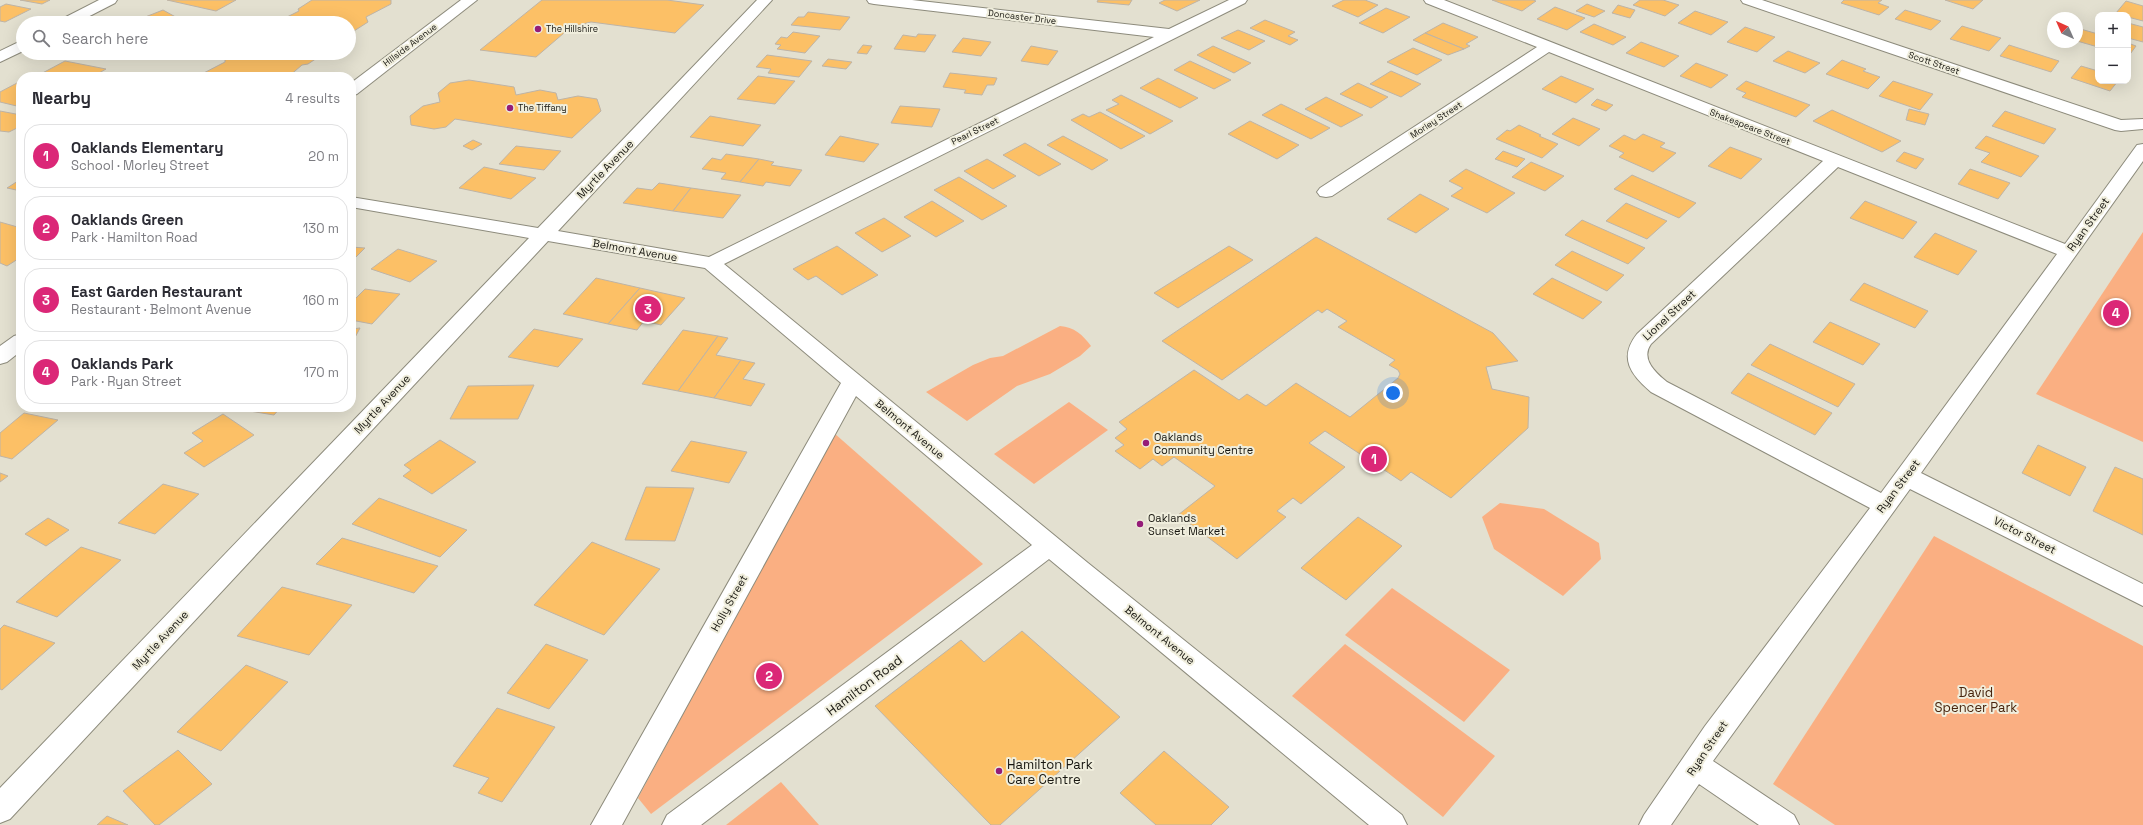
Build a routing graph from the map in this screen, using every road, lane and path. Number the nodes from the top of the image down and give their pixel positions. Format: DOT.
graph roads {
  1 [pos="110,0"];
  2 [pos="470,0"];
  3 [pos="765,0"];
  4 [pos="874,0"];
  5 [pos="1240,0"];
  6 [pos="1431,0"];
  7 [pos="1748,0"];
  8 [pos="79,16"];
  9 [pos="1170,34"];
  10 [pos="1547,47"];
  11 [pos="16,48"];
  12 [pos="0,56"];
  13 [pos="356,87"];
  14 [pos="2143,124"];
  15 [pos="2121,126"];
  16 [pos="2143,148"];
  17 [pos="1835,160"];
  18 [pos="1326,192"];
  19 [pos="356,203"];
  20 [pos="543,234"];
  21 [pos="2068,252"];
  22 [pos="711,263"];
  23 [pos="16,345"];
  24 [pos="0,356"];
  25 [pos="852,382"];
  26 [pos="1906,476"];
  27 [pos="1884,505"];
  28 [pos="1050,545"];
  29 [pos="2143,596"];
  30 [pos="1695,765"];
  31 [pos="0,809"];
  32 [pos="606,825"];
  33 [pos="677,825"];
  34 [pos="1392,825"];
  35 [pos="1654,825"];
  36 [pos="1784,825"];
  1 -- 8 [label="street"];
  2 -- 13 [label="street, Hillside Avenue"];
  3 -- 20 [label="street, Myrtle Avenue"];
  4 -- 9 [label="street, Doncaster Drive"];
  5 -- 9 [label="street, Pearl Street"];
  6 -- 10 [label="street, Shakespeare Street"];
  7 -- 15 [label="street, Scott Street"];
  9 -- 22 [label="street, Pearl Street"];
  10 -- 17 [label="street, Shakespeare Street"];
  10 -- 18 [label="street, Morley Street"];
  11 -- 12 [label="street"];
  14 -- 15 [label="street"];
  15 -- 16 [label="street"];
  16 -- 21 [label="street, Ryan Street"];
  17 -- 21 [label="street, Shakespeare Street"];
  17 -- 27 [label="street, Lionel Street"];
  19 -- 20 [label="street, Belmont Avenue"];
  20 -- 22 [label="street, Belmont Avenue"];
  20 -- 31 [label="street, Myrtle Avenue"];
  21 -- 26 [label="street, Ryan Street"];
  22 -- 25 [label="street, Belmont Avenue"];
  23 -- 24 [label="street"];
  25 -- 28 [label="street, Belmont Avenue"];
  25 -- 32 [label="street, Holly Street"];
  26 -- 27 [label="street, Ryan Street"];
  26 -- 29 [label="street, Victor Street"];
  27 -- 30 [label="street, Ryan Street"];
  28 -- 33 [label="street, Hamilton Road"];
  28 -- 34 [label="street, Belmont Avenue"];
  30 -- 35 [label="street, Ryan Street"];
  30 -- 36 [label="street"];
}
